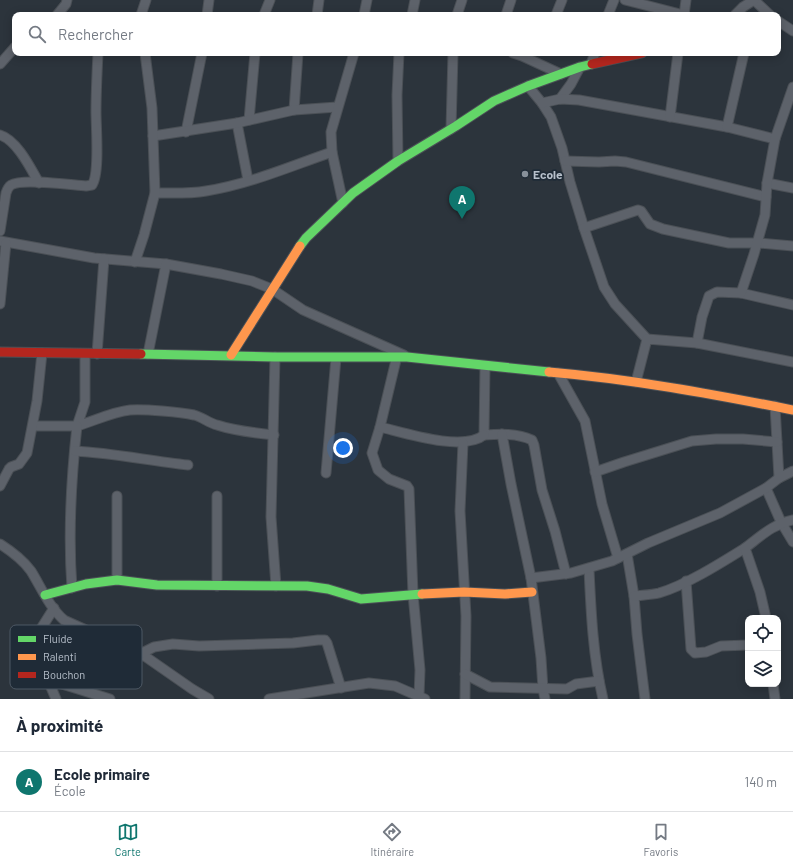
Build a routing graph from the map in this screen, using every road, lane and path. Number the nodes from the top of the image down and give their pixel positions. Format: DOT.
graph roads {
  1 [pos="67,0"];
  2 [pos="146,0"];
  3 [pos="209,0"];
  4 [pos="270,0"];
  5 [pos="319,0"];
  6 [pos="367,0"];
  7 [pos="415,0"];
  8 [pos="462,0"];
  9 [pos="511,0"];
  10 [pos="562,0"];
  11 [pos="614,0"];
  12 [pos="624,0"];
  13 [pos="686,0"];
  14 [pos="738,0"];
  15 [pos="754,0"];
  16 [pos="59,12"];
  17 [pos="142,12"];
  18 [pos="207,12"];
  19 [pos="265,12"];
  20 [pos="317,12"];
  21 [pos="365,12"];
  22 [pos="413,12"];
  23 [pos="458,12"];
  24 [pos="507,12"];
  25 [pos="557,12"];
  26 [pos="609,12"];
  27 [pos="672,12"];
  28 [pos="684,12"];
  29 [pos="736,12"];
  30 [pos="738,12"];
  31 [pos="767,12"];
  32 [pos="781,23"];
  33 [pos="793,31"];
  34 [pos="12,50"];
  35 [pos="98,56"];
  36 [pos="145,56"];
  37 [pos="201,56"];
  38 [pos="255,56"];
  39 [pos="298,56"];
  40 [pos="353,56"];
  41 [pos="399,56"];
  42 [pos="454,56"];
  43 [pos="521,56"];
  44 [pos="539,56"];
  45 [pos="594,56"];
  46 [pos="628,56"];
  47 [pos="678,56"];
  48 [pos="743,56"];
  49 [pos="536,62"];
  50 [pos="0,64"];
  51 [pos="591,64"];
  52 [pos="580,67"];
  53 [pos="561,74"];
  54 [pos="528,86"];
  55 [pos="793,87"];
  56 [pos="560,99"];
  57 [pos="542,103"];
  58 [pos="337,107"];
  59 [pos="294,110"];
  60 [pos="670,117"];
  61 [pos="249,120"];
  62 [pos="237,123"];
  63 [pos="727,127"];
  64 [pos="451,129"];
  65 [pos="186,132"];
  66 [pos="0,135"];
  67 [pos="153,136"];
  68 [pos="775,139"];
  69 [pos="332,152"];
  70 [pos="398,161"];
  71 [pos="565,161"];
  72 [pos="248,180"];
  73 [pos="40,183"];
  74 [pos="767,183"];
  75 [pos="793,188"];
  76 [pos="155,193"];
  77 [pos="766,197"];
  78 [pos="343,203"];
  79 [pos="584,228"];
  80 [pos="0,231"];
  81 [pos="3,242"];
  82 [pos="758,243"];
  83 [pos="793,246"];
  84 [pos="104,259"];
  85 [pos="135,262"];
  86 [pos="166,264"];
  87 [pos="272,289"];
  88 [pos="740,293"];
  89 [pos="0,304"];
  90 [pos="793,305"];
  91 [pos="647,339"];
  92 [pos="697,343"];
  93 [pos="0,352"];
  94 [pos="42,353"];
  95 [pos="85,354"];
  96 [pos="96,354"];
  97 [pos="148,354"];
  98 [pos="231,355"];
  99 [pos="396,356"];
  100 [pos="275,357"];
  101 [pos="407,357"];
  102 [pos="336,358"];
  103 [pos="793,362"];
  104 [pos="485,366"];
  105 [pos="558,373"];
  106 [pos="636,382"];
  107 [pos="776,406"];
  108 [pos="793,410"];
  109 [pos="33,426"];
  110 [pos="77,426"];
  111 [pos="380,427"];
  112 [pos="484,434"];
  113 [pos="502,434"];
  114 [pos="274,435"];
  115 [pos="777,442"];
  116 [pos="463,443"];
  117 [pos="75,451"];
  118 [pos="188,465"];
  119 [pos="793,471"];
  120 [pos="595,472"];
  121 [pos="326,473"];
  122 [pos="779,478"];
  123 [pos="0,486"];
  124 [pos="766,488"];
  125 [pos="117,496"];
  126 [pos="217,496"];
  127 [pos="793,520"];
  128 [pos="781,522"];
  129 [pos="793,542"];
  130 [pos="0,544"];
  131 [pos="745,548"];
  132 [pos="627,554"];
  133 [pos="618,558"];
  134 [pos="589,568"];
  135 [pos="566,574"];
  136 [pos="531,578"];
  137 [pos="117,580"];
  138 [pos="686,581"];
  139 [pos="217,586"];
  140 [pos="276,586"];
  141 [pos="72,588"];
  142 [pos="464,592"];
  143 [pos="532,592"];
  144 [pos="413,594"];
  145 [pos="45,595"];
  146 [pos="634,596"];
  147 [pos="54,608"];
  148 [pos="765,615"];
  149 [pos="43,625"];
  150 [pos="75,625"];
  151 [pos="745,644"];
  152 [pos="142,653"];
  153 [pos="142,655"];
  154 [pos="465,674"];
  155 [pos="599,681"];
  156 [pos="773,687"];
  157 [pos="341,688"];
  158 [pos="51,689"];
  159 [pos="78,689"];
  160 [pos="543,689"];
  161 [pos="422,697"];
  162 [pos="56,699"];
  163 [pos="110,699"];
  164 [pos="209,699"];
  165 [pos="269,699"];
  166 [pos="465,699"];
  167 [pos="545,699"];
  168 [pos="603,699"];
  169 [pos="645,699"];
  170 [pos="775,699"];
  1 -- 16 [label="street"];
  2 -- 17 [label="street"];
  3 -- 18 [label="street"];
  4 -- 19 [label="street"];
  5 -- 20 [label="street"];
  6 -- 21 [label="street"];
  7 -- 22 [label="street"];
  8 -- 23 [label="street"];
  9 -- 24 [label="street"];
  10 -- 25 [label="street"];
  11 -- 26 [label="street"];
  12 -- 27 [label="street"];
  13 -- 28 [label="street"];
  14 -- 29 [label="street"];
  15 -- 30 [label="street"];
  15 -- 31 [label="street"];
  32 -- 33 [label="street"];
  34 -- 50 [label="street"];
  35 -- 73 [label="street"];
  36 -- 67 [label="street"];
  37 -- 65 [label="street"];
  38 -- 61 [label="street"];
  39 -- 59 [label="street"];
  40 -- 58 [label="street"];
  41 -- 70 [label="street"];
  42 -- 64 [label="street"];
  43 -- 49 [label="street"];
  44 -- 49 [label="street"];
  45 -- 51 [label="street"];
  46 -- 51 [label="street"];
  47 -- 60 [label="street"];
  48 -- 63 [label="street"];
  49 -- 53 [label="street"];
  51 -- 52 [label="street"];
  52 -- 53 [label="street"];
  52 -- 56 [label="street"];
  53 -- 54 [label="street"];
  54 -- 57 [label="street"];
  54 -- 64 [label="street"];
  55 -- 68 [label="street"];
  56 -- 57 [label="street"];
  56 -- 60 [label="street"];
  57 -- 71 [label="street"];
  58 -- 59 [label="street"];
  58 -- 69 [label="street"];
  59 -- 61 [label="street"];
  60 -- 63 [label="street"];
  61 -- 62 [label="street"];
  62 -- 65 [label="street"];
  62 -- 72 [label="street"];
  63 -- 68 [label="street"];
  64 -- 70 [label="street"];
  65 -- 67 [label="street"];
  66 -- 73 [label="street"];
  67 -- 76 [label="street"];
  68 -- 74 [label="street"];
  69 -- 72 [label="street"];
  69 -- 78 [label="street"];
  70 -- 78 [label="street"];
  71 -- 77 [label="street"];
  71 -- 79 [label="street"];
  72 -- 76 [label="street"];
  73 -- 80 [label="street"];
  74 -- 75 [label="street"];
  74 -- 77 [label="street"];
  76 -- 85 [label="street"];
  77 -- 82 [label="street"];
  78 -- 87 [label="street"];
  79 -- 82 [label="street"];
  79 -- 91 [label="street"];
  81 -- 84 [label="street"];
  81 -- 89 [label="street"];
  82 -- 83 [label="street"];
  82 -- 88 [label="street"];
  84 -- 85 [label="street"];
  84 -- 96 [label="street"];
  85 -- 86 [label="street"];
  86 -- 87 [label="street"];
  86 -- 97 [label="street"];
  87 -- 98 [label="street"];
  87 -- 101 [label="street"];
  88 -- 90 [label="street"];
  88 -- 92 [label="street"];
  91 -- 92 [label="street"];
  91 -- 106 [label="street"];
  92 -- 103 [label="street"];
  93 -- 94 [label="street"];
  94 -- 95 [label="street"];
  94 -- 109 [label="street"];
  95 -- 96 [label="street"];
  95 -- 110 [label="street"];
  96 -- 97 [label="street"];
  97 -- 98 [label="street"];
  98 -- 100 [label="street"];
  99 -- 101 [label="street"];
  99 -- 102 [label="street"];
  99 -- 111 [label="street"];
  100 -- 102 [label="street"];
  100 -- 114 [label="street"];
  101 -- 104 [label="street"];
  102 -- 121 [label="street"];
  104 -- 105 [label="street"];
  104 -- 112 [label="street"];
  105 -- 106 [label="street"];
  105 -- 120 [label="street"];
  106 -- 107 [label="street"];
  107 -- 108 [label="street"];
  107 -- 115 [label="street"];
  109 -- 110 [label="street"];
  109 -- 123 [label="street"];
  110 -- 114 [label="street"];
  110 -- 117 [label="street"];
  111 -- 116 [label="street"];
  111 -- 144 [label="street"];
  112 -- 113 [label="street"];
  112 -- 116 [label="street"];
  113 -- 135 [label="street"];
  113 -- 136 [label="street"];
  114 -- 140 [label="street"];
  115 -- 120 [label="street"];
  115 -- 122 [label="street"];
  116 -- 142 [label="street"];
  117 -- 118 [label="street"];
  117 -- 141 [label="street"];
  119 -- 122 [label="street"];
  120 -- 133 [label="street"];
  122 -- 124 [label="street"];
  124 -- 128 [label="street"];
  124 -- 132 [label="street"];
  125 -- 137 [label="street"];
  126 -- 139 [label="street"];
  127 -- 128 [label="street"];
  128 -- 129 [label="street"];
  128 -- 131 [label="street"];
  130 -- 145 [label="street"];
  131 -- 138 [label="street"];
  131 -- 148 [label="street"];
  132 -- 133 [label="street"];
  132 -- 146 [label="street"];
  133 -- 134 [label="street"];
  134 -- 135 [label="street"];
  134 -- 155 [label="street"];
  135 -- 136 [label="street"];
  136 -- 143 [label="street"];
  137 -- 139 [label="street"];
  137 -- 141 [label="street"];
  138 -- 146 [label="street"];
  138 -- 151 [label="street"];
  139 -- 140 [label="street"];
  140 -- 144 [label="street"];
  141 -- 145 [label="street"];
  142 -- 143 [label="street"];
  142 -- 144 [label="street"];
  142 -- 154 [label="street"];
  143 -- 160 [label="street"];
  144 -- 161 [label="street"];
  145 -- 147 [label="street"];
  146 -- 169 [label="street"];
  147 -- 149 [label="street"];
  147 -- 150 [label="street"];
  152 -- 157 [label="street"];
  153 -- 164 [label="street"];
  154 -- 160 [label="street"];
  154 -- 166 [label="street"];
  155 -- 160 [label="street"];
  155 -- 168 [label="street"];
  156 -- 170 [label="street"];
  157 -- 161 [label="street"];
  157 -- 165 [label="street"];
  158 -- 162 [label="street"];
  159 -- 163 [label="street"];
  160 -- 167 [label="street"];
}
